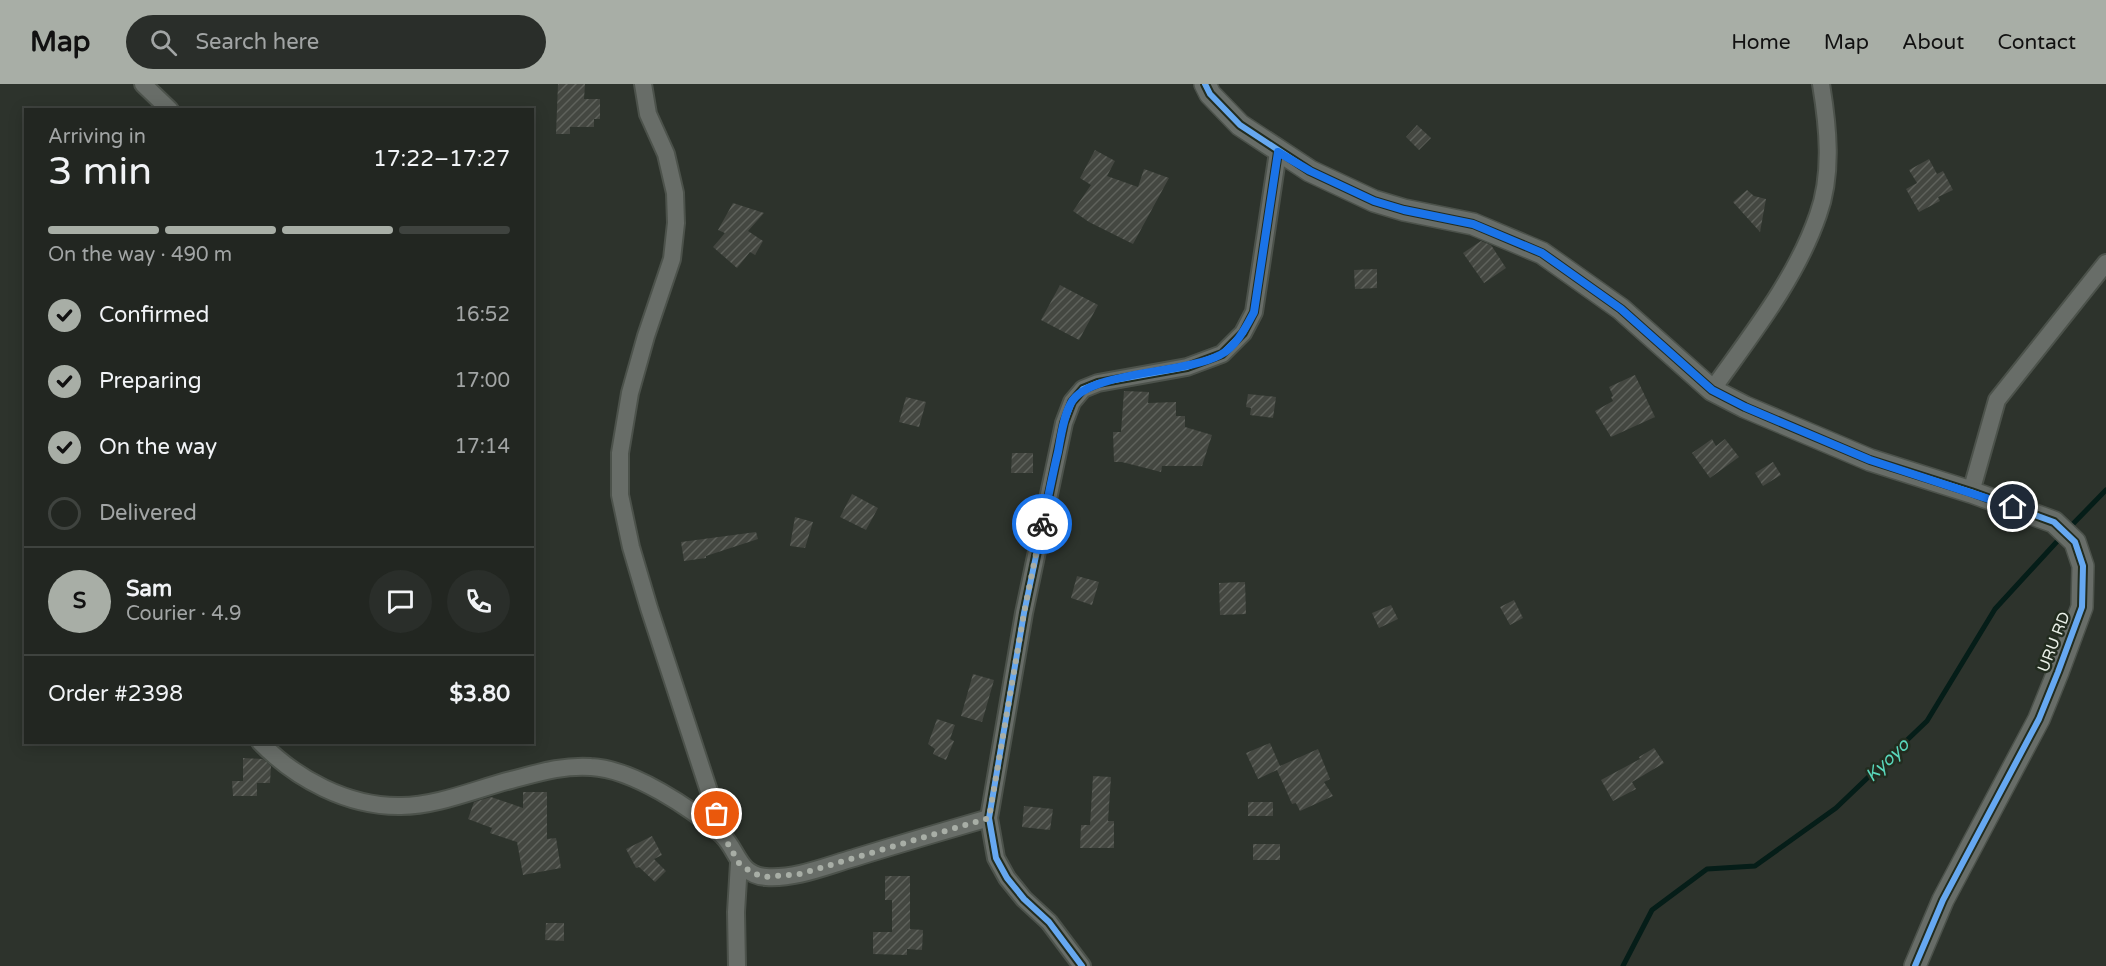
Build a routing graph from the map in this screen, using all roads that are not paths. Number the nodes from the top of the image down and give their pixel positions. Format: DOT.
graph roads {
  1 [pos="143,84"];
  2 [pos="643,84"];
  3 [pos="1205,84"];
  4 [pos="1821,84"];
  5 [pos="168,108"];
  6 [pos="1278,152"];
  7 [pos="2106,263"];
  8 [pos="1712,390"];
  9 [pos="1971,492"];
  10 [pos="262,744"];
  11 [pos="989,818"];
  12 [pos="724,837"];
  13 [pos="739,863"];
  14 [pos="737,966"];
  15 [pos="1082,966"];
  16 [pos="1915,966"];
  1 -- 5 [label="street"];
  2 -- 12 [label="street"];
  3 -- 6 [label="street, URU RD"];
  4 -- 8 [label="street"];
  6 -- 8 [label="street, URU RD"];
  6 -- 11 [label="street"];
  7 -- 9 [label="street"];
  8 -- 9 [label="street, URU RD"];
  9 -- 16 [label="street, URU RD"];
  10 -- 12 [label="street"];
  11 -- 13 [label="street"];
  11 -- 15 [label="street"];
  12 -- 13 [label="street"];
  13 -- 14 [label="street"];
}
